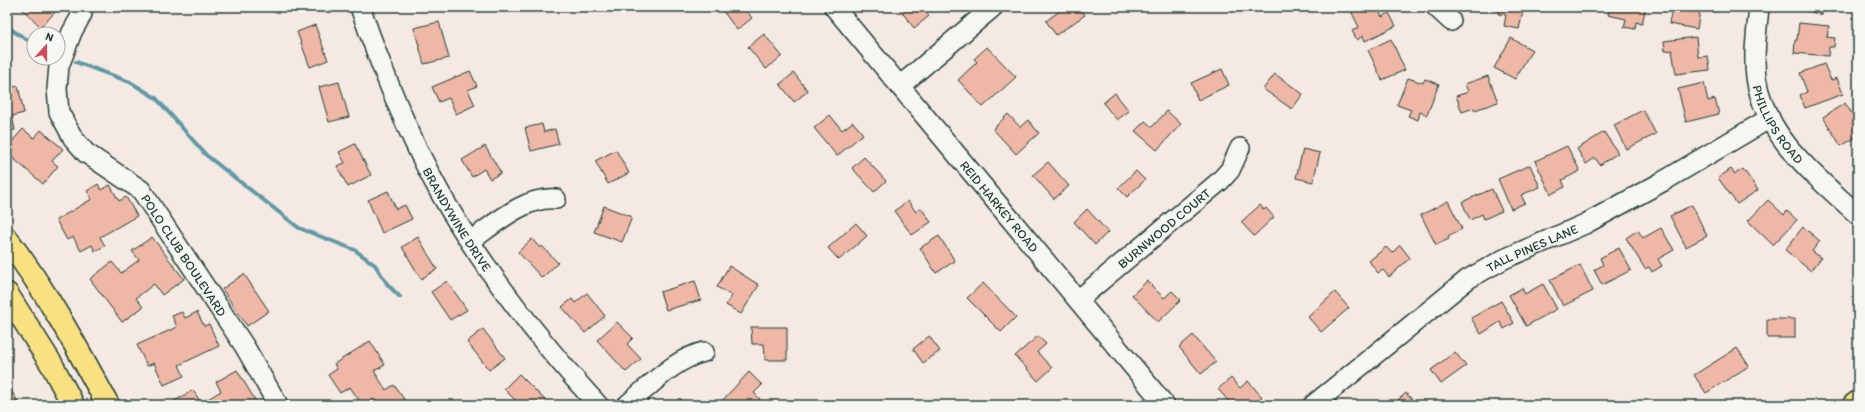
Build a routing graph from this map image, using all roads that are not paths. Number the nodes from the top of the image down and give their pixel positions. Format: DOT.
graph roads {
  1 [pos="360,7"];
  2 [pos="834,7"];
  3 [pos="993,7"];
  4 [pos="1436,7"];
  5 [pos="1759,7"];
  6 [pos="82,14"];
  7 [pos="1451,21"];
  8 [pos="900,86"];
  9 [pos="1770,118"];
  10 [pos="1240,148"];
  11 [pos="556,199"];
  12 [pos="1858,215"];
  13 [pos="7,239"];
  14 [pos="470,241"];
  15 [pos="7,294"];
  16 [pos="1078,300"];
  17 [pos="704,352"];
  18 [pos="1858,402"];
  19 [pos="73,405"];
  20 [pos="108,405"];
  21 [pos="278,405"];
  22 [pos="598,405"];
  23 [pos="627,405"];
  24 [pos="1165,405"];
  25 [pos="1312,405"];
  26 [pos="1854,405"];
  1 -- 14 [label="street, BRANDYWINE DRIVE"];
  2 -- 8 [label="street, REID HARKEY ROAD"];
  3 -- 8 [label="street"];
  4 -- 7 [label="street"];
  5 -- 9 [label="street, PHILLIPS ROAD"];
  6 -- 21 [label="street, POLO CLUB BOULEVARD"];
  8 -- 16 [label="street, REID HARKEY ROAD"];
  9 -- 12 [label="street, PHILLIPS ROAD"];
  9 -- 25 [label="street, TALL PINES LANE"];
  10 -- 16 [label="street, BURNWOOD COURT"];
  11 -- 14 [label="street"];
  13 -- 20 [label="main road"];
  14 -- 22 [label="street, BRANDYWINE DRIVE"];
  15 -- 19 [label="main road"];
  16 -- 24 [label="street, REID HARKEY ROAD"];
  17 -- 23 [label="street"];
  18 -- 26 [label="main road"];
}
